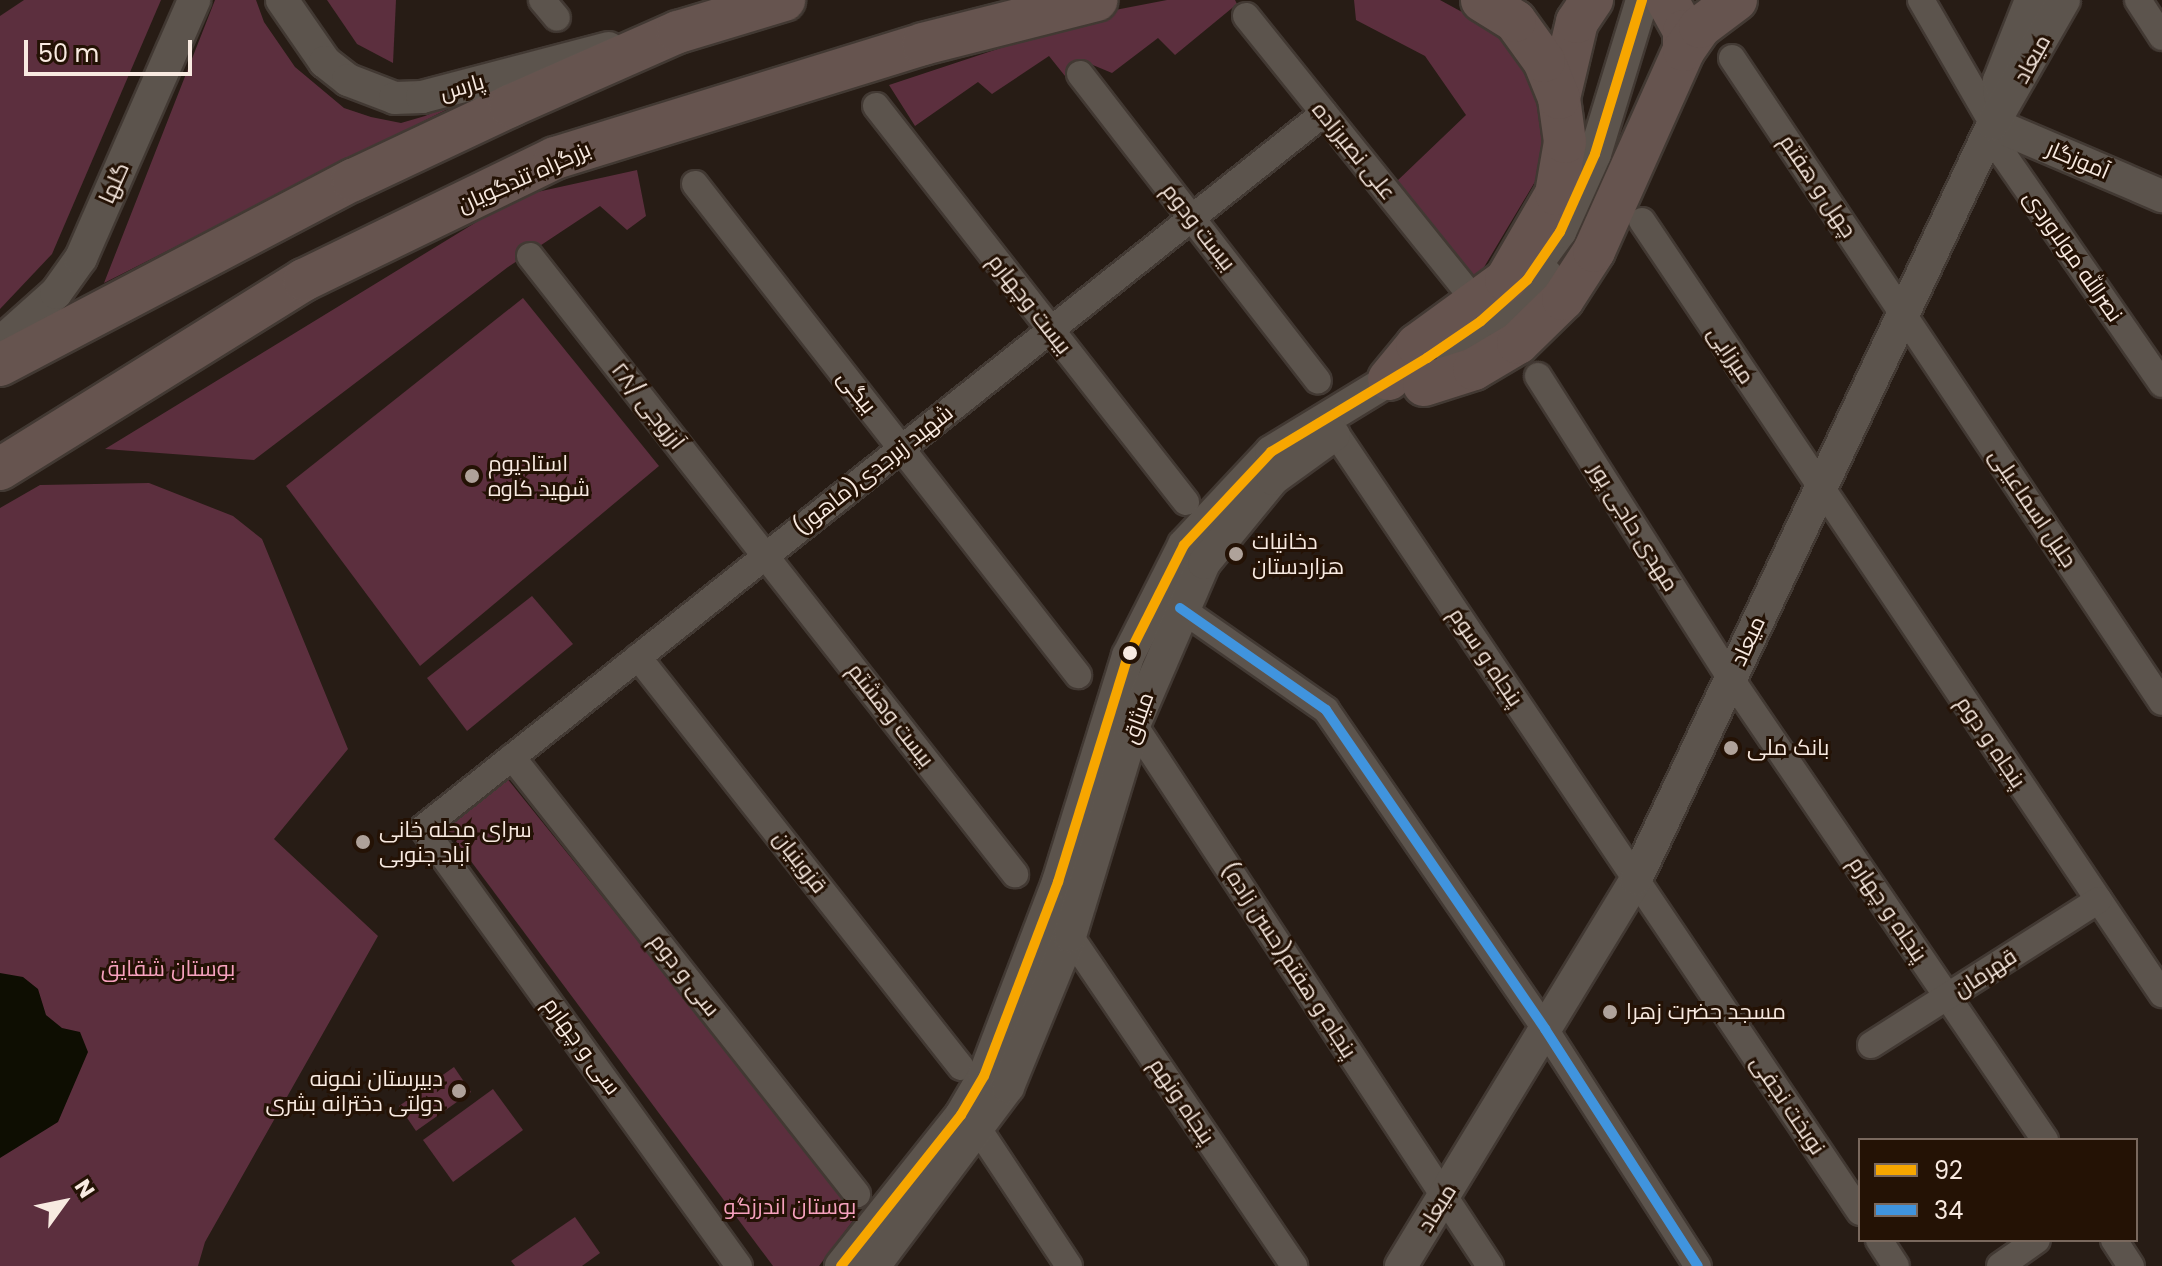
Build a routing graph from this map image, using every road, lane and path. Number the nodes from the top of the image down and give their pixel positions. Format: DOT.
graph roads {
  1 [pos="194,0"];
  2 [pos="282,0"];
  3 [pos="784,0"];
  4 [pos="1097,0"];
  5 [pos="1482,0"];
  6 [pos="1592,0"];
  7 [pos="1642,0"];
  8 [pos="1654,0"];
  9 [pos="1667,0"];
  10 [pos="1736,0"];
  11 [pos="1921,0"];
  12 [pos="2031,0"];
  13 [pos="2064,0"];
  14 [pos="2138,0"];
  15 [pos="1246,16"];
  16 [pos="678,32"];
  17 [pos="2162,37"];
  18 [pos="1684,50"];
  19 [pos="1732,58"];
  20 [pos="1080,74"];
  21 [pos="1559,98"];
  22 [pos="876,106"];
  23 [pos="1324,113"];
  24 [pos="1997,116"];
  25 [pos="695,184"];
  26 [pos="2162,196"];
  27 [pos="1192,217"];
  28 [pos="1642,221"];
  29 [pos="530,256"];
  30 [pos="1535,280"];
  31 [pos="1463,286"];
  32 [pos="1903,314"];
  33 [pos="1050,330"];
  34 [pos="0,343"];
  35 [pos="0,365"];
  36 [pos="1538,376"];
  37 [pos="1318,381"];
  38 [pos="1406,382"];
  39 [pos="2162,384"];
  40 [pos="1336,434"];
  41 [pos="901,448"];
  42 [pos="0,469"];
  43 [pos="1820,489"];
  44 [pos="1186,502"];
  45 [pos="766,556"];
  46 [pos="1180,608"];
  47 [pos="638,657"];
  48 [pos="1078,675"];
  49 [pos="1731,679"];
  50 [pos="2162,702"];
  51 [pos="1134,725"];
  52 [pos="512,757"];
  53 [pos="423,828"];
  54 [pos="1015,874"];
  55 [pos="1636,879"];
  56 [pos="2099,900"];
  57 [pos="1070,936"];
  58 [pos="2162,994"];
  59 [pos="1948,997"];
  60 [pos="1545,1029"];
  61 [pos="1871,1045"];
  62 [pos="961,1067"];
  63 [pos="970,1122"];
  64 [pos="2044,1138"];
  65 [pos="857,1194"];
  66 [pos="1445,1195"];
  67 [pos="1858,1209"];
  68 [pos="1880,1242"];
  69 [pos="2034,1242"];
  70 [pos="2115,1242"];
  71 [pos="739,1266"];
  72 [pos="841,1266"];
  73 [pos="874,1266"];
  74 [pos="1069,1266"];
  75 [pos="1294,1266"];
  76 [pos="1401,1266"];
  77 [pos="1490,1266"];
  78 [pos="1698,1266"];
  79 [pos="1896,1266"];
  80 [pos="2000,1266"];
  81 [pos="2131,1266"];
  1 -- 34 [label="street, گلها"];
  2 -- 16 [label="street, پارس"];
  3 -- 16 [label="highway"];
  4 -- 42 [label="highway, بزرگراه تندگویان"];
  5 -- 21 [label="highway"];
  6 -- 21 [label="highway"];
  7 -- 30 [label="street"];
  8 -- 30 [label="street"];
  9 -- 18 [label="highway"];
  10 -- 18 [label="highway"];
  11 -- 24 [label="street, نصرالله مولاوردی"];
  12 -- 24 [label="street"];
  13 -- 24 [label="street, میعاد"];
  14 -- 17 [label="street"];
  15 -- 23 [label="street, علی نصیرزاده"];
  16 -- 35 [label="highway"];
  18 -- 38 [label="highway"];
  19 -- 32 [label="street, چهل و هفتم"];
  20 -- 27 [label="street, بیست ودوم"];
  21 -- 38 [label="highway"];
  22 -- 33 [label="street, بیست وچهارم"];
  23 -- 27 [label="street, شهید زبرجدی(ماهور)"];
  23 -- 31 [label="street, علی نصیرزاده"];
  24 -- 26 [label="street, آموزگار"];
  24 -- 32 [label="street, میعاد"];
  24 -- 39 [label="street, نصرالله مولاوردی"];
  25 -- 41 [label="street, بیگی"];
  27 -- 33 [label="street, شهید زبرجدی(ماهور)"];
  27 -- 37 [label="street, بیست ودوم"];
  28 -- 43 [label="street, میرزایی"];
  29 -- 45 [label="street, آرزوجی /۲۸"];
  30 -- 38 [label="street, میثاق"];
  32 -- 43 [label="street, میعاد"];
  32 -- 50 [label="street, جلیل اسماعیلی"];
  33 -- 41 [label="street, شهید زبرجدی(ماهور)"];
  33 -- 44 [label="street, بیست وچهارم"];
  36 -- 49 [label="street, مهدی حاجی پور"];
  38 -- 40 [label="street, میثاق"];
  38 -- 63 [label="street, میثاق"];
  40 -- 46 [label="street, میثاق"];
  40 -- 55 [label="street, پنجاه و سوم"];
  41 -- 45 [label="street, شهید زبرجدی(ماهور)"];
  41 -- 48 [label="street, بیگی"];
  43 -- 49 [label="street, میعاد"];
  43 -- 56 [label="street, پنجاه و دوم"];
  45 -- 47 [label="street, شهید زبرجدی(ماهور)"];
  45 -- 54 [label="street, بیست وهشتم"];
  46 -- 51 [label="street, میثاق"];
  46 -- 60 [label="street"];
  47 -- 52 [label="street, شهید زبرجدی(ماهور)"];
  47 -- 62 [label="street, قزوینیان"];
  49 -- 55 [label="street, میعاد"];
  49 -- 59 [label="street, پنجاه و چهارم"];
  51 -- 57 [label="street, میثاق"];
  51 -- 66 [label="street, (حسن زاده)پنجاه و هفتم"];
  52 -- 53 [label="street, شهید زبرجدی(ماهور)"];
  52 -- 65 [label="street, سی و دوم"];
  53 -- 71 [label="street, سی و چهارم"];
  55 -- 60 [label="street, میعاد"];
  55 -- 67 [label="street, نوبخت نجفی"];
  56 -- 58 [label="street, پنجاه و دوم"];
  56 -- 59 [label="street, قهرمان"];
  57 -- 63 [label="street, میثاق"];
  57 -- 75 [label="street, پنجاه ونهم"];
  59 -- 61 [label="street, قهرمان"];
  59 -- 64 [label="street, پنجاه و چهارم"];
  60 -- 66 [label="street, میعاد"];
  60 -- 78 [label="street"];
  63 -- 72 [label="street, میثاق"];
  63 -- 73 [label="street, میثاق"];
  63 -- 74 [label="street"];
  66 -- 76 [label="street, میعاد"];
  66 -- 77 [label="street, (حسن زاده)پنجاه و هفتم"];
  68 -- 79 [label="street"];
  69 -- 80 [label="street"];
  70 -- 81 [label="street"];
}
